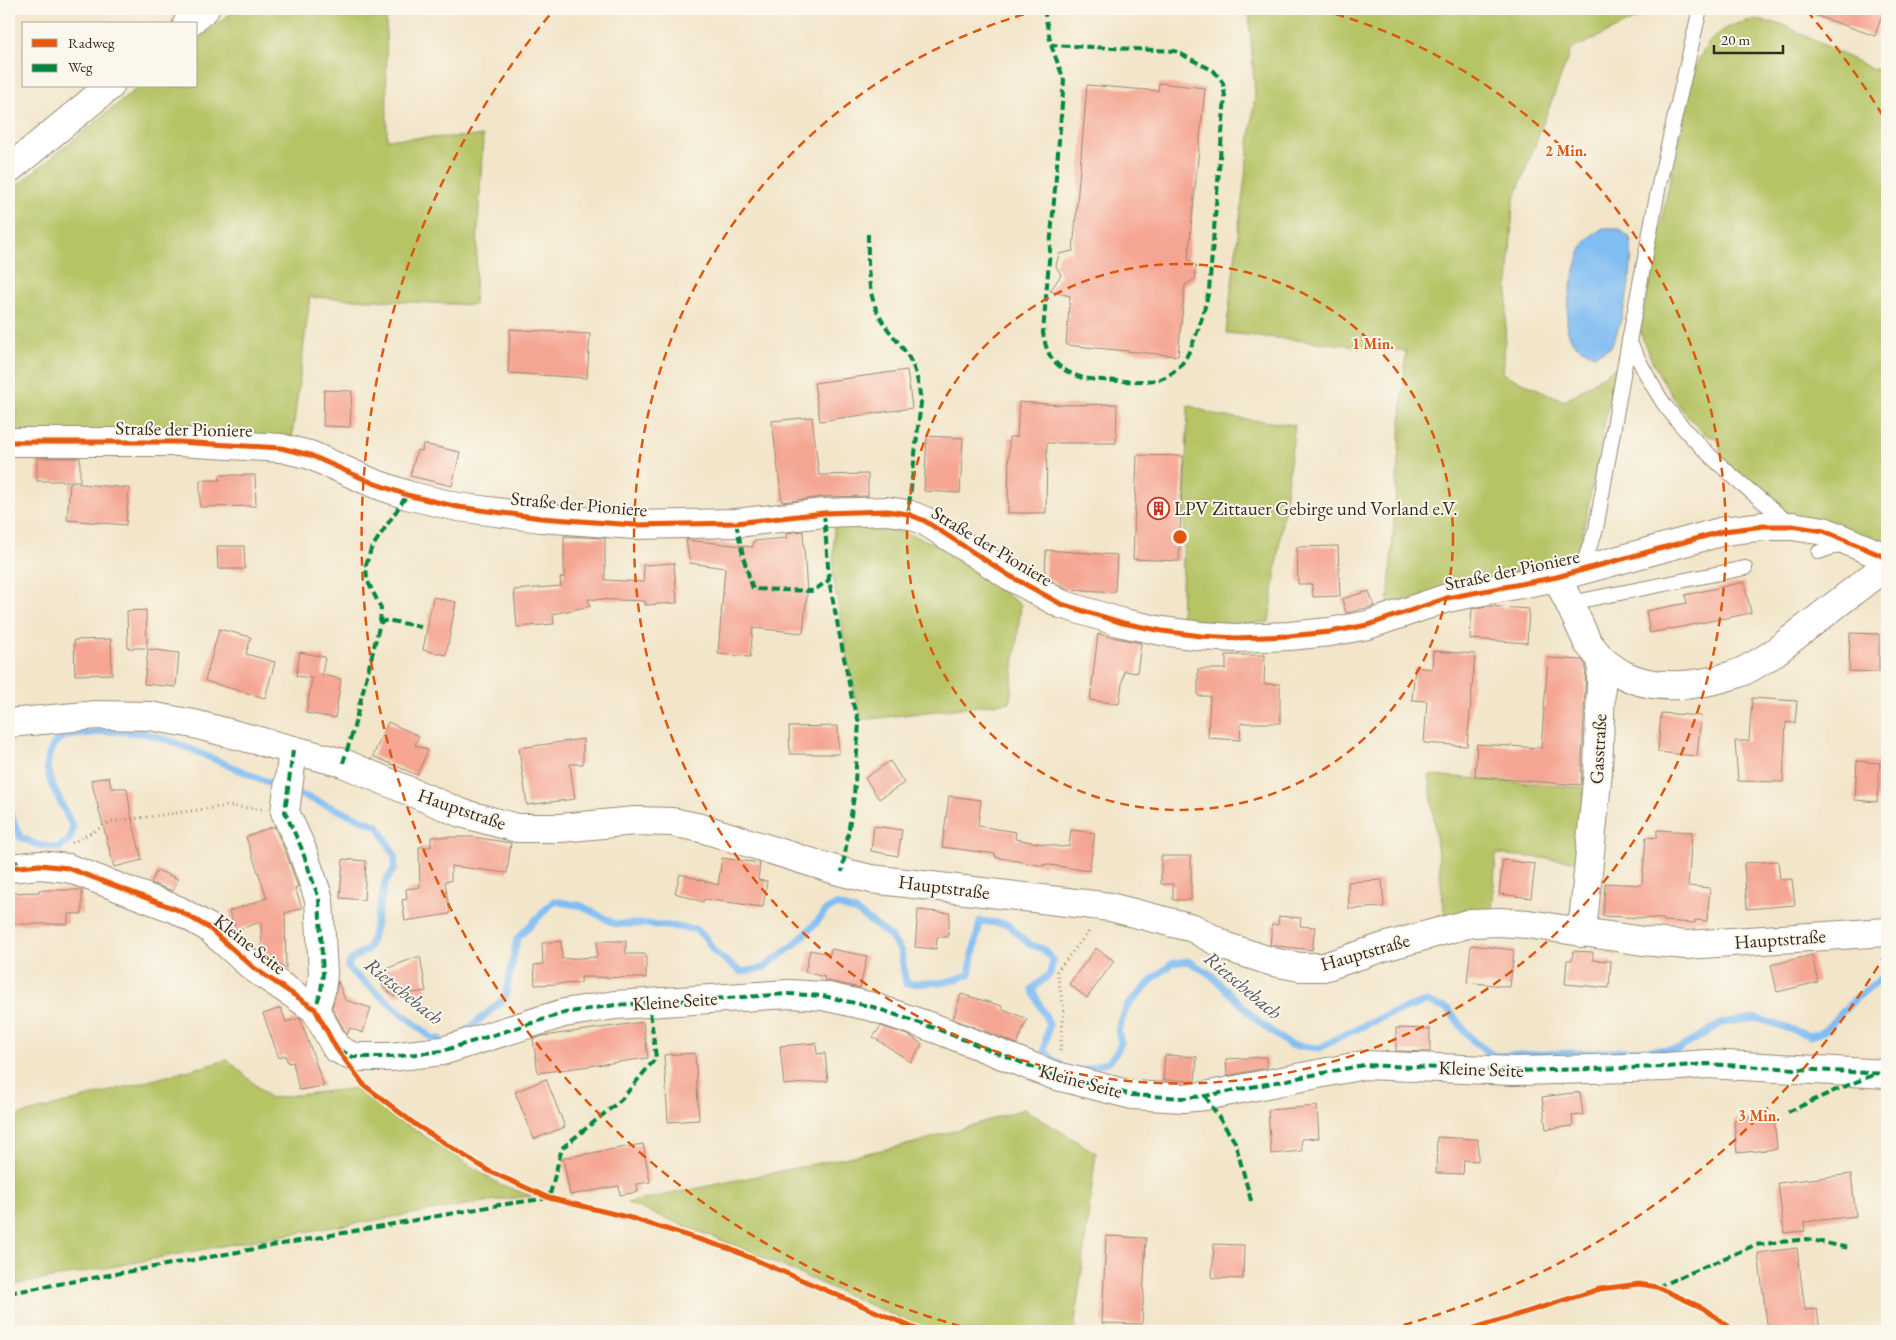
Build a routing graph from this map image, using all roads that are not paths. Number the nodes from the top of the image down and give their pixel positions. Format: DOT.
graph roads {
  1 [pos="205,9"];
  2 [pos="1700,9"];
  3 [pos="189,22"];
  4 [pos="108,88"];
  5 [pos="9,169"];
  6 [pos="1629,342"];
  7 [pos="9,442"];
  8 [pos="1792,526"];
  9 [pos="1848,541"];
  10 [pos="1819,552"];
  11 [pos="1887,558"];
  12 [pos="1887,565"];
  13 [pos="1745,568"];
  14 [pos="1569,573"];
  15 [pos="1570,603"];
  16 [pos="1602,660"];
  17 [pos="9,723"];
  18 [pos="292,760"];
  19 [pos="9,868"];
  20 [pos="1887,932"];
  21 [pos="1582,933"];
  22 [pos="315,1009"];
  23 [pos="1887,1074"];
  1 -- 3 [label="street"];
  2 -- 6 [label="lane"];
  4 -- 5 [label="street"];
  6 -- 8 [label="lane"];
  6 -- 14 [label="lane"];
  7 -- 14 [label="street, Straße der Pioniere"];
  8 -- 9 [label="street, Straße der Pioniere"];
  8 -- 14 [label="street, Straße der Pioniere"];
  9 -- 10 [label="lane"];
  9 -- 11 [label="street, Straße der Pioniere"];
  12 -- 16 [label="street"];
  13 -- 15 [label="lane"];
  14 -- 15 [label="street"];
  15 -- 16 [label="street"];
  16 -- 21 [label="street, Gasstraße"];
  17 -- 18 [label="street, Hauptstraße"];
  18 -- 21 [label="street, Hauptstraße"];
  18 -- 22 [label="street"];
  19 -- 22 [label="street, Kleine Seite"];
  20 -- 21 [label="street, Hauptstraße"];
  22 -- 23 [label="street, Kleine Seite"];
}
